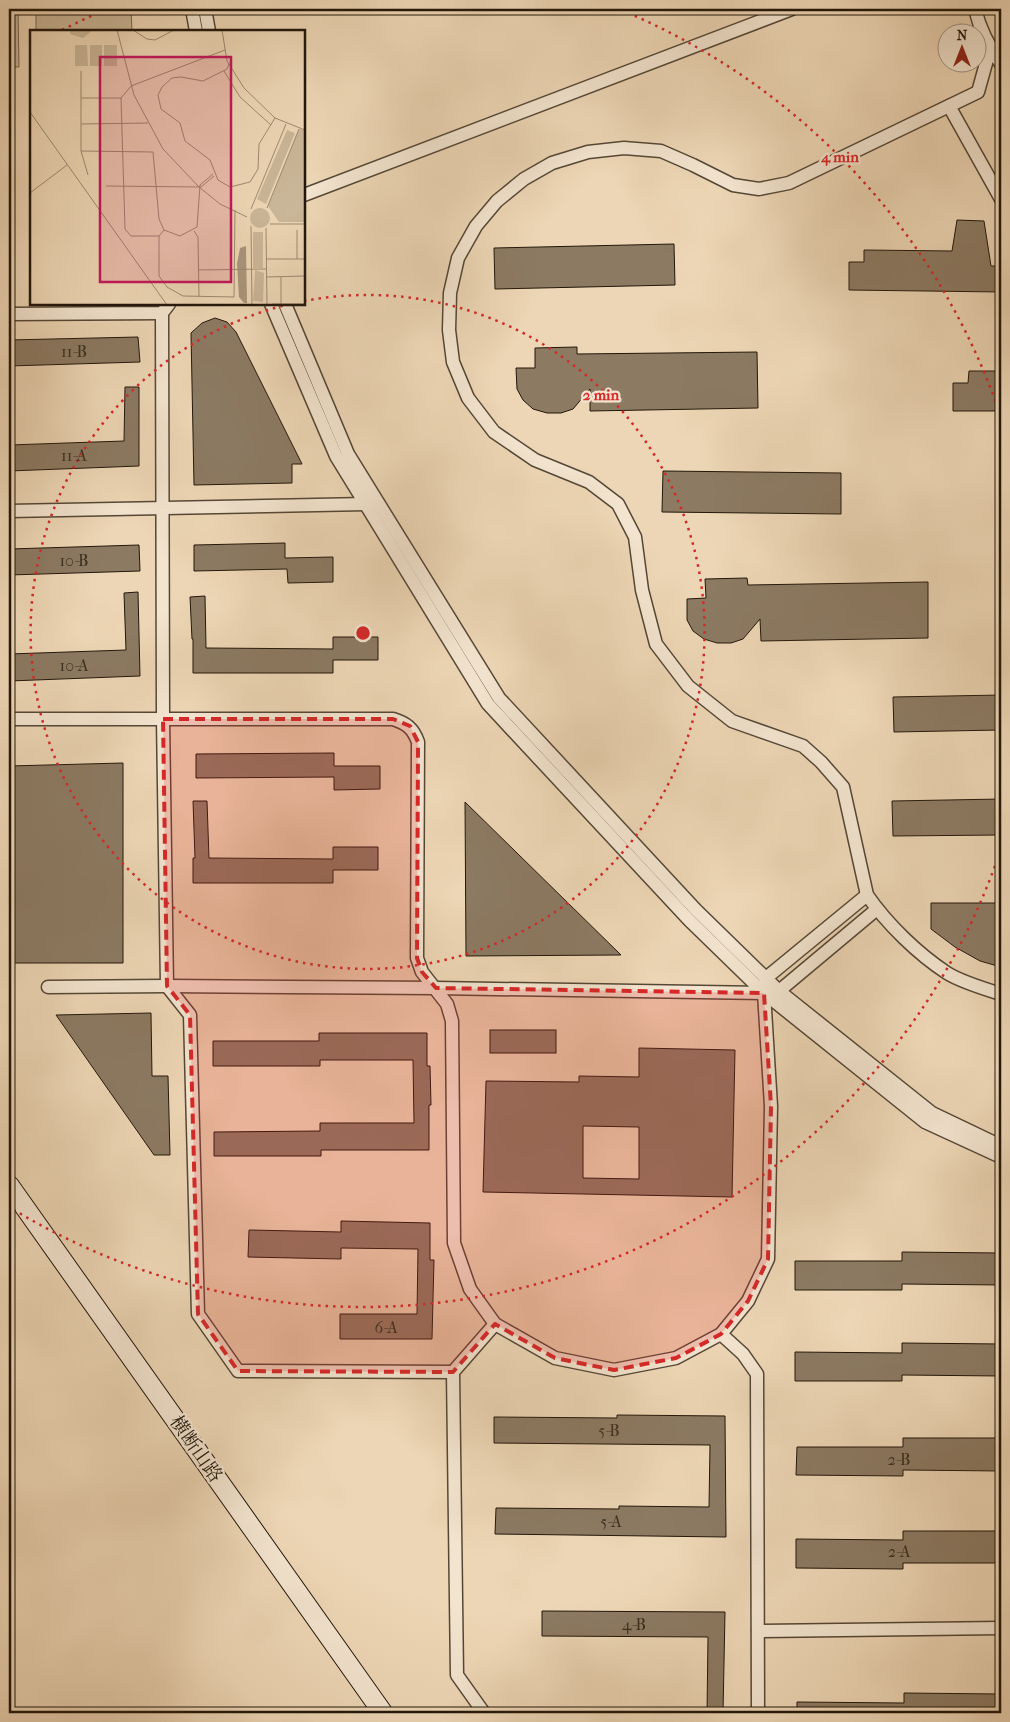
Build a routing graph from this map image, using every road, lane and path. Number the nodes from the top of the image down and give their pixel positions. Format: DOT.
graph roads {
  1 [pos="192,9"];
  2 [pos="205,9"];
  3 [pos="792,9"];
  4 [pos="975,9"];
  5 [pos="196,30"];
  6 [pos="209,30"];
  7 [pos="990,49"];
  8 [pos="1001,64"];
  9 [pos="949,106"];
  10 [pos="305,195"];
  11 [pos="1001,199"];
  12 [pos="271,305"];
  13 [pos="285,305"];
  14 [pos="165,308"];
  15 [pos="9,314"];
  16 [pos="370,501"];
  17 [pos="162,508"];
  18 [pos="9,511"];
  19 [pos="9,719"];
  20 [pos="162,719"];
  21 [pos="867,895"];
  22 [pos="877,909"];
  23 [pos="766,978"];
  24 [pos="167,986"];
  25 [pos="48,987"];
  26 [pos="436,988"];
  27 [pos="779,991"];
  28 [pos="764,993"];
  29 [pos="1001,994"];
  30 [pos="1001,1146"];
  31 [pos="1001,1157"];
  32 [pos="9,1185"];
  33 [pos="495,1324"];
  34 [pos="720,1334"];
  35 [pos="453,1372"];
  36 [pos="1001,1628"];
  37 [pos="758,1631"];
  38 [pos="383,1713"];
  39 [pos="484,1713"];
  40 [pos="758,1713"];
  1 -- 5 [label="street"];
  2 -- 6 [label="street"];
  3 -- 10 [label="street"];
  4 -- 7 [label="street"];
  7 -- 8 [label="street"];
  7 -- 9 [label="street"];
  9 -- 11 [label="street"];
  9 -- 21 [label="street"];
  12 -- 16 [label="street"];
  13 -- 16 [label="street"];
  14 -- 15 [label="street"];
  14 -- 17 [label="street"];
  16 -- 17 [label="street"];
  16 -- 23 [label="street"];
  16 -- 28 [label="street"];
  17 -- 18 [label="street"];
  17 -- 20 [label="street"];
  19 -- 20 [label="street"];
  20 -- 24 [label="street"];
  20 -- 26 [label="street"];
  21 -- 22 [label="street"];
  21 -- 23 [label="street"];
  22 -- 27 [label="street"];
  22 -- 29 [label="street"];
  23 -- 27 [label="street"];
  23 -- 28 [label="street"];
  24 -- 25 [label="street"];
  24 -- 26 [label="street"];
  24 -- 35 [label="street"];
  26 -- 28 [label="street"];
  26 -- 33 [label="street"];
  27 -- 28 [label="street"];
  27 -- 30 [label="street"];
  28 -- 31 [label="street"];
  28 -- 34 [label="street"];
  32 -- 38 [label="main road, 横断山路"];
  33 -- 34 [label="street"];
  33 -- 35 [label="street"];
  34 -- 37 [label="street"];
  35 -- 39 [label="street"];
  36 -- 37 [label="street"];
  37 -- 40 [label="street"];
}
